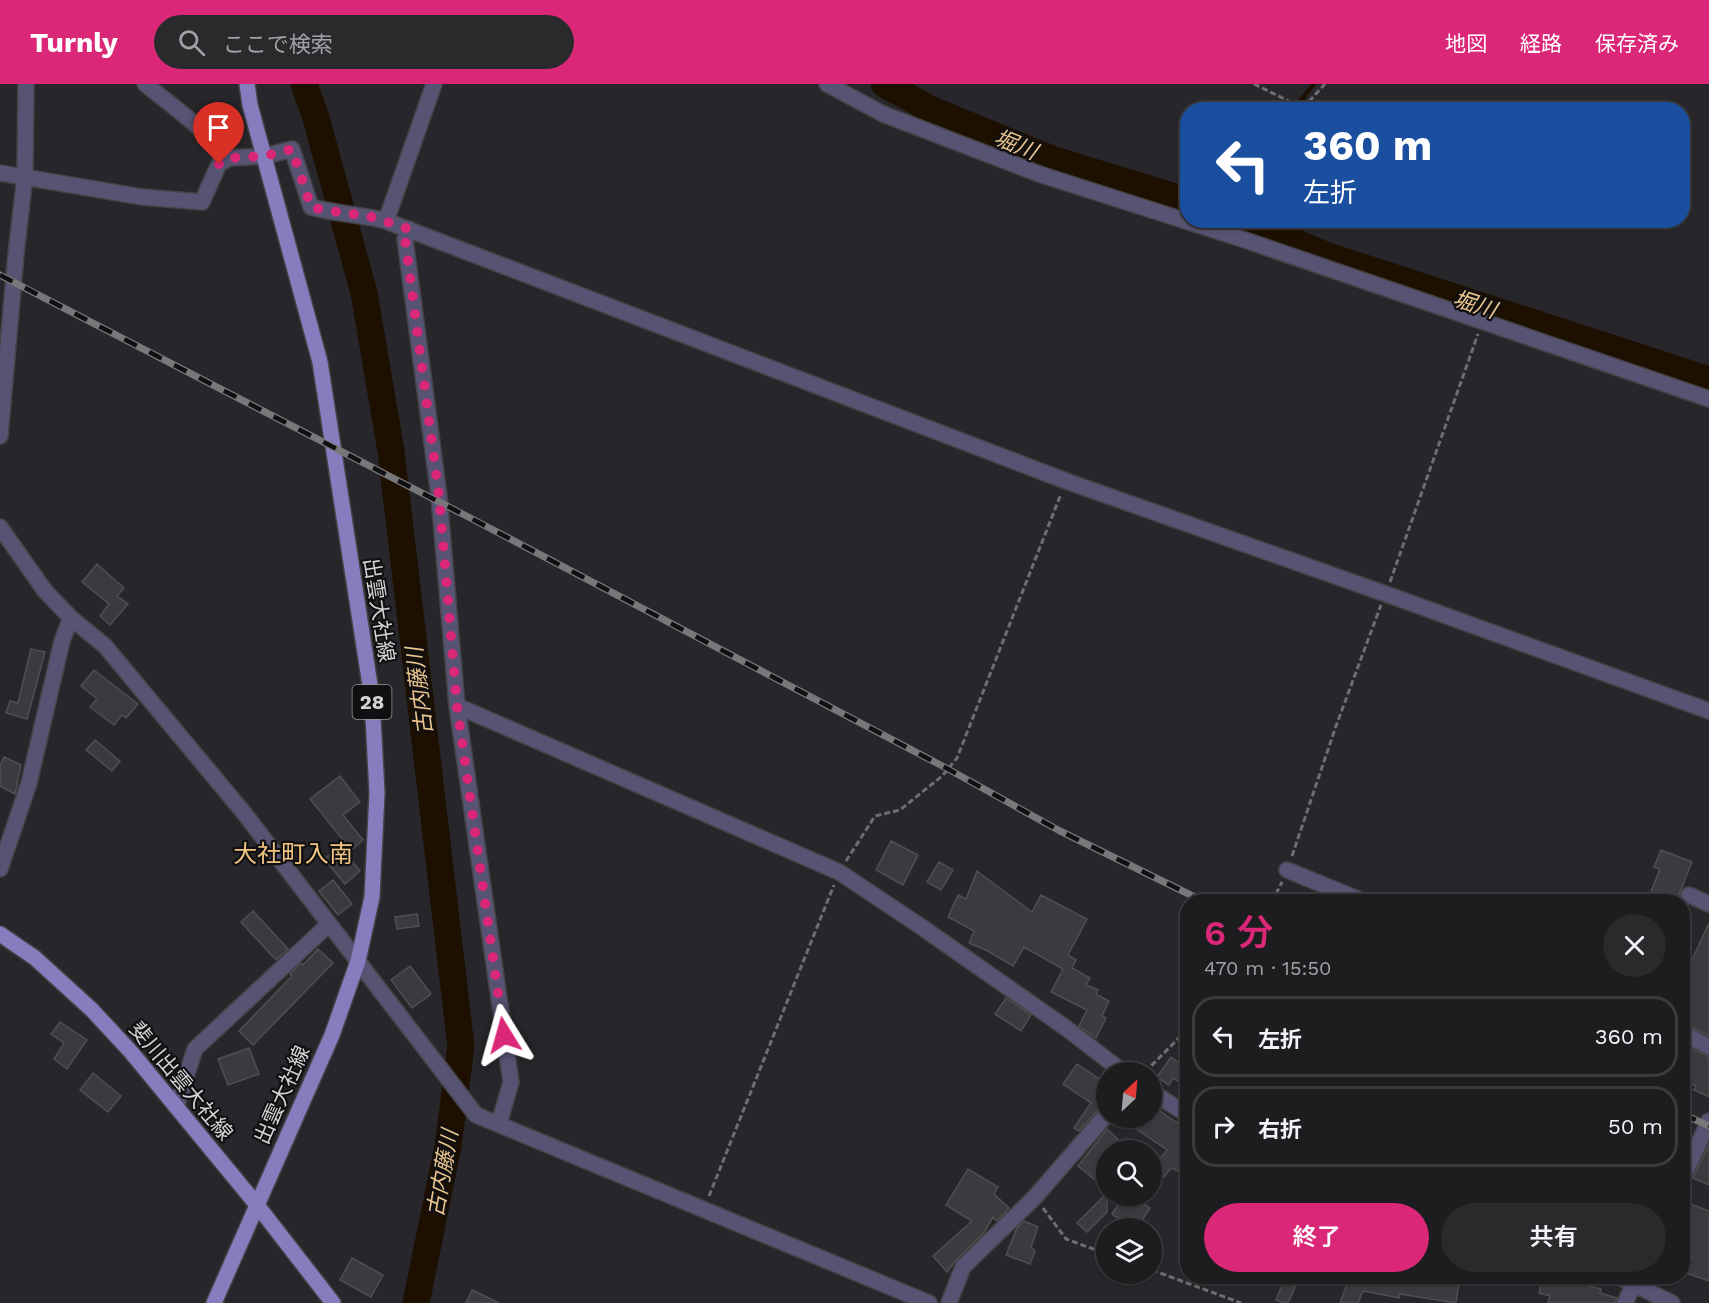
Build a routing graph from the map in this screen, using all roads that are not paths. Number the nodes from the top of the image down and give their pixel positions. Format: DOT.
graph roads {
  1 [pos="26,84"];
  2 [pos="144,84"];
  3 [pos="247,84"];
  4 [pos="434,84"];
  5 [pos="827,84"];
  6 [pos="265,156"];
  7 [pos="229,158"];
  8 [pos="0,173"];
  9 [pos="25,176"];
  10 [pos="1180,218"];
  11 [pos="386,221"];
  12 [pos="1213,228"];
  13 [pos="409,229"];
  14 [pos="1709,399"];
  15 [pos="0,436"];
  16 [pos="0,527"];
  17 [pos="71,618"];
  18 [pos="457,706"];
  19 [pos="1709,711"];
  20 [pos="0,869"];
  21 [pos="1287,870"];
  22 [pos="1346,894"];
  23 [pos="1690,895"];
  24 [pos="1709,904"];
  25 [pos="328,925"];
  26 [pos="0,934"];
  27 [pos="358,961"];
  28 [pos="1690,1037"];
  29 [pos="1709,1047"];
  30 [pos="1110,1062"];
  31 [pos="1162,1098"];
  32 [pos="177,1107"];
  33 [pos="1180,1110"];
  34 [pos="1709,1121"];
  35 [pos="499,1124"];
  36 [pos="1096,1127"];
  37 [pos="1690,1162"];
  38 [pos="257,1205"];
  39 [pos="1633,1284"];
  40 [pos="1641,1284"];
  41 [pos="214,1303"];
  42 [pos="333,1303"];
  43 [pos="929,1303"];
  44 [pos="949,1303"];
  45 [pos="1625,1303"];
  46 [pos="1672,1303"];
  1 -- 9 [label="street"];
  2 -- 7 [label="street"];
  3 -- 6 [label="main road, 出雲大社線 / 28"];
  4 -- 11 [label="street"];
  5 -- 10 [label="street"];
  6 -- 7 [label="street"];
  6 -- 11 [label="street"];
  6 -- 27 [label="main road, 出雲大社線 / 28"];
  7 -- 9 [label="street"];
  8 -- 9 [label="street"];
  9 -- 15 [label="street"];
  11 -- 13 [label="street"];
  12 -- 14 [label="street"];
  13 -- 18 [label="street"];
  13 -- 19 [label="street"];
  16 -- 17 [label="street"];
  17 -- 20 [label="street"];
  17 -- 25 [label="street"];
  18 -- 30 [label="street"];
  18 -- 35 [label="street"];
  21 -- 22 [label="street"];
  23 -- 24 [label="street"];
  25 -- 27 [label="street"];
  25 -- 32 [label="street"];
  26 -- 32 [label="main road, 斐川出雲大社線"];
  27 -- 35 [label="street"];
  27 -- 38 [label="main road, 出雲大社線 / 28"];
  28 -- 29 [label="street"];
  31 -- 33 [label="street"];
  32 -- 38 [label="main road, 斐川出雲大社線"];
  34 -- 37 [label="street"];
  35 -- 43 [label="street"];
  36 -- 44 [label="street"];
  38 -- 41 [label="main road, 出雲大社線 / 28"];
  38 -- 42 [label="main road, 斐川出雲大社線"];
  39 -- 45 [label="street"];
  40 -- 46 [label="street"];
}
